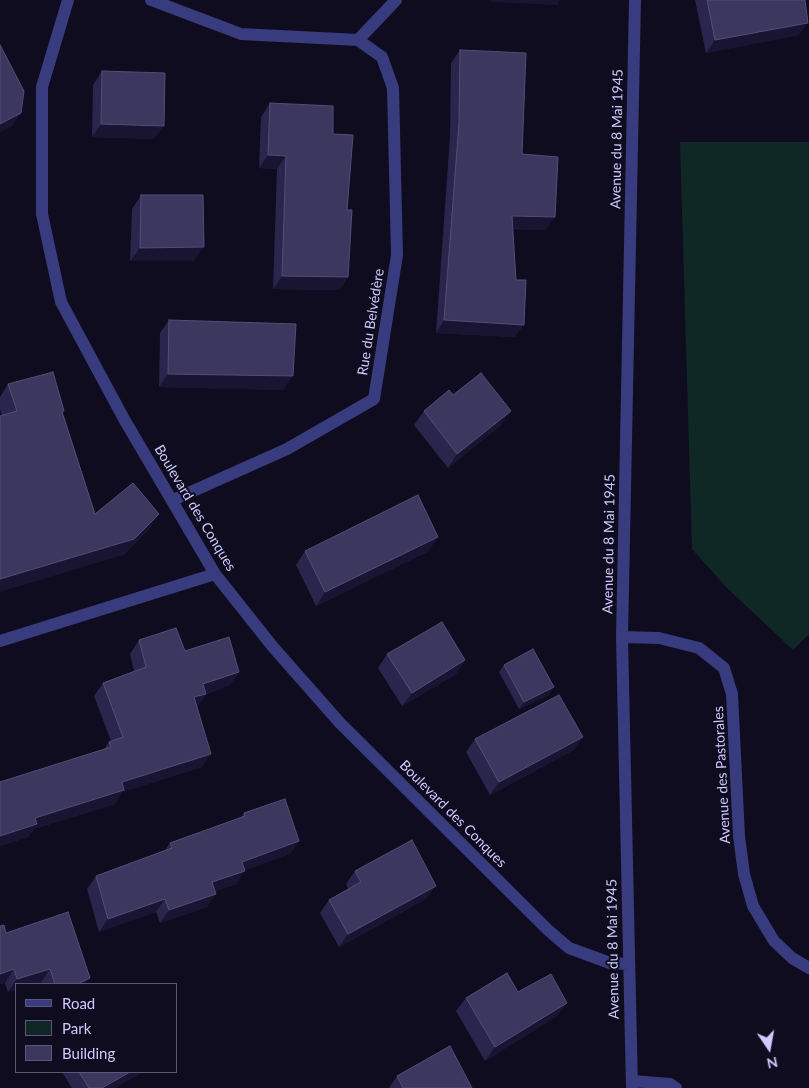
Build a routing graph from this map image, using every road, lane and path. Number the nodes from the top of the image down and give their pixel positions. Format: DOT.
graph roads {
  1 [pos="68,0"];
  2 [pos="151,0"];
  3 [pos="396,0"];
  4 [pos="635,0"];
  5 [pos="358,40"];
  6 [pos="173,500"];
  7 [pos="215,574"];
  8 [pos="622,637"];
  9 [pos="0,641"];
  10 [pos="628,964"];
  11 [pos="809,968"];
  12 [pos="632,1084"];
  13 [pos="676,1088"];
  1 -- 6 [label="street, Boulevard des Conques"];
  2 -- 5 [label="street"];
  3 -- 5 [label="street"];
  4 -- 8 [label="street, Avenue du 8 Mai 1945"];
  5 -- 6 [label="street, Rue du Belvédère"];
  6 -- 7 [label="street, Boulevard des Conques"];
  7 -- 9 [label="street"];
  7 -- 10 [label="street, Boulevard des Conques"];
  8 -- 10 [label="street, Avenue du 8 Mai 1945"];
  8 -- 11 [label="street, Avenue des Pastorales"];
  10 -- 12 [label="street, Avenue du 8 Mai 1945"];
  12 -- 13 [label="street"];
}
